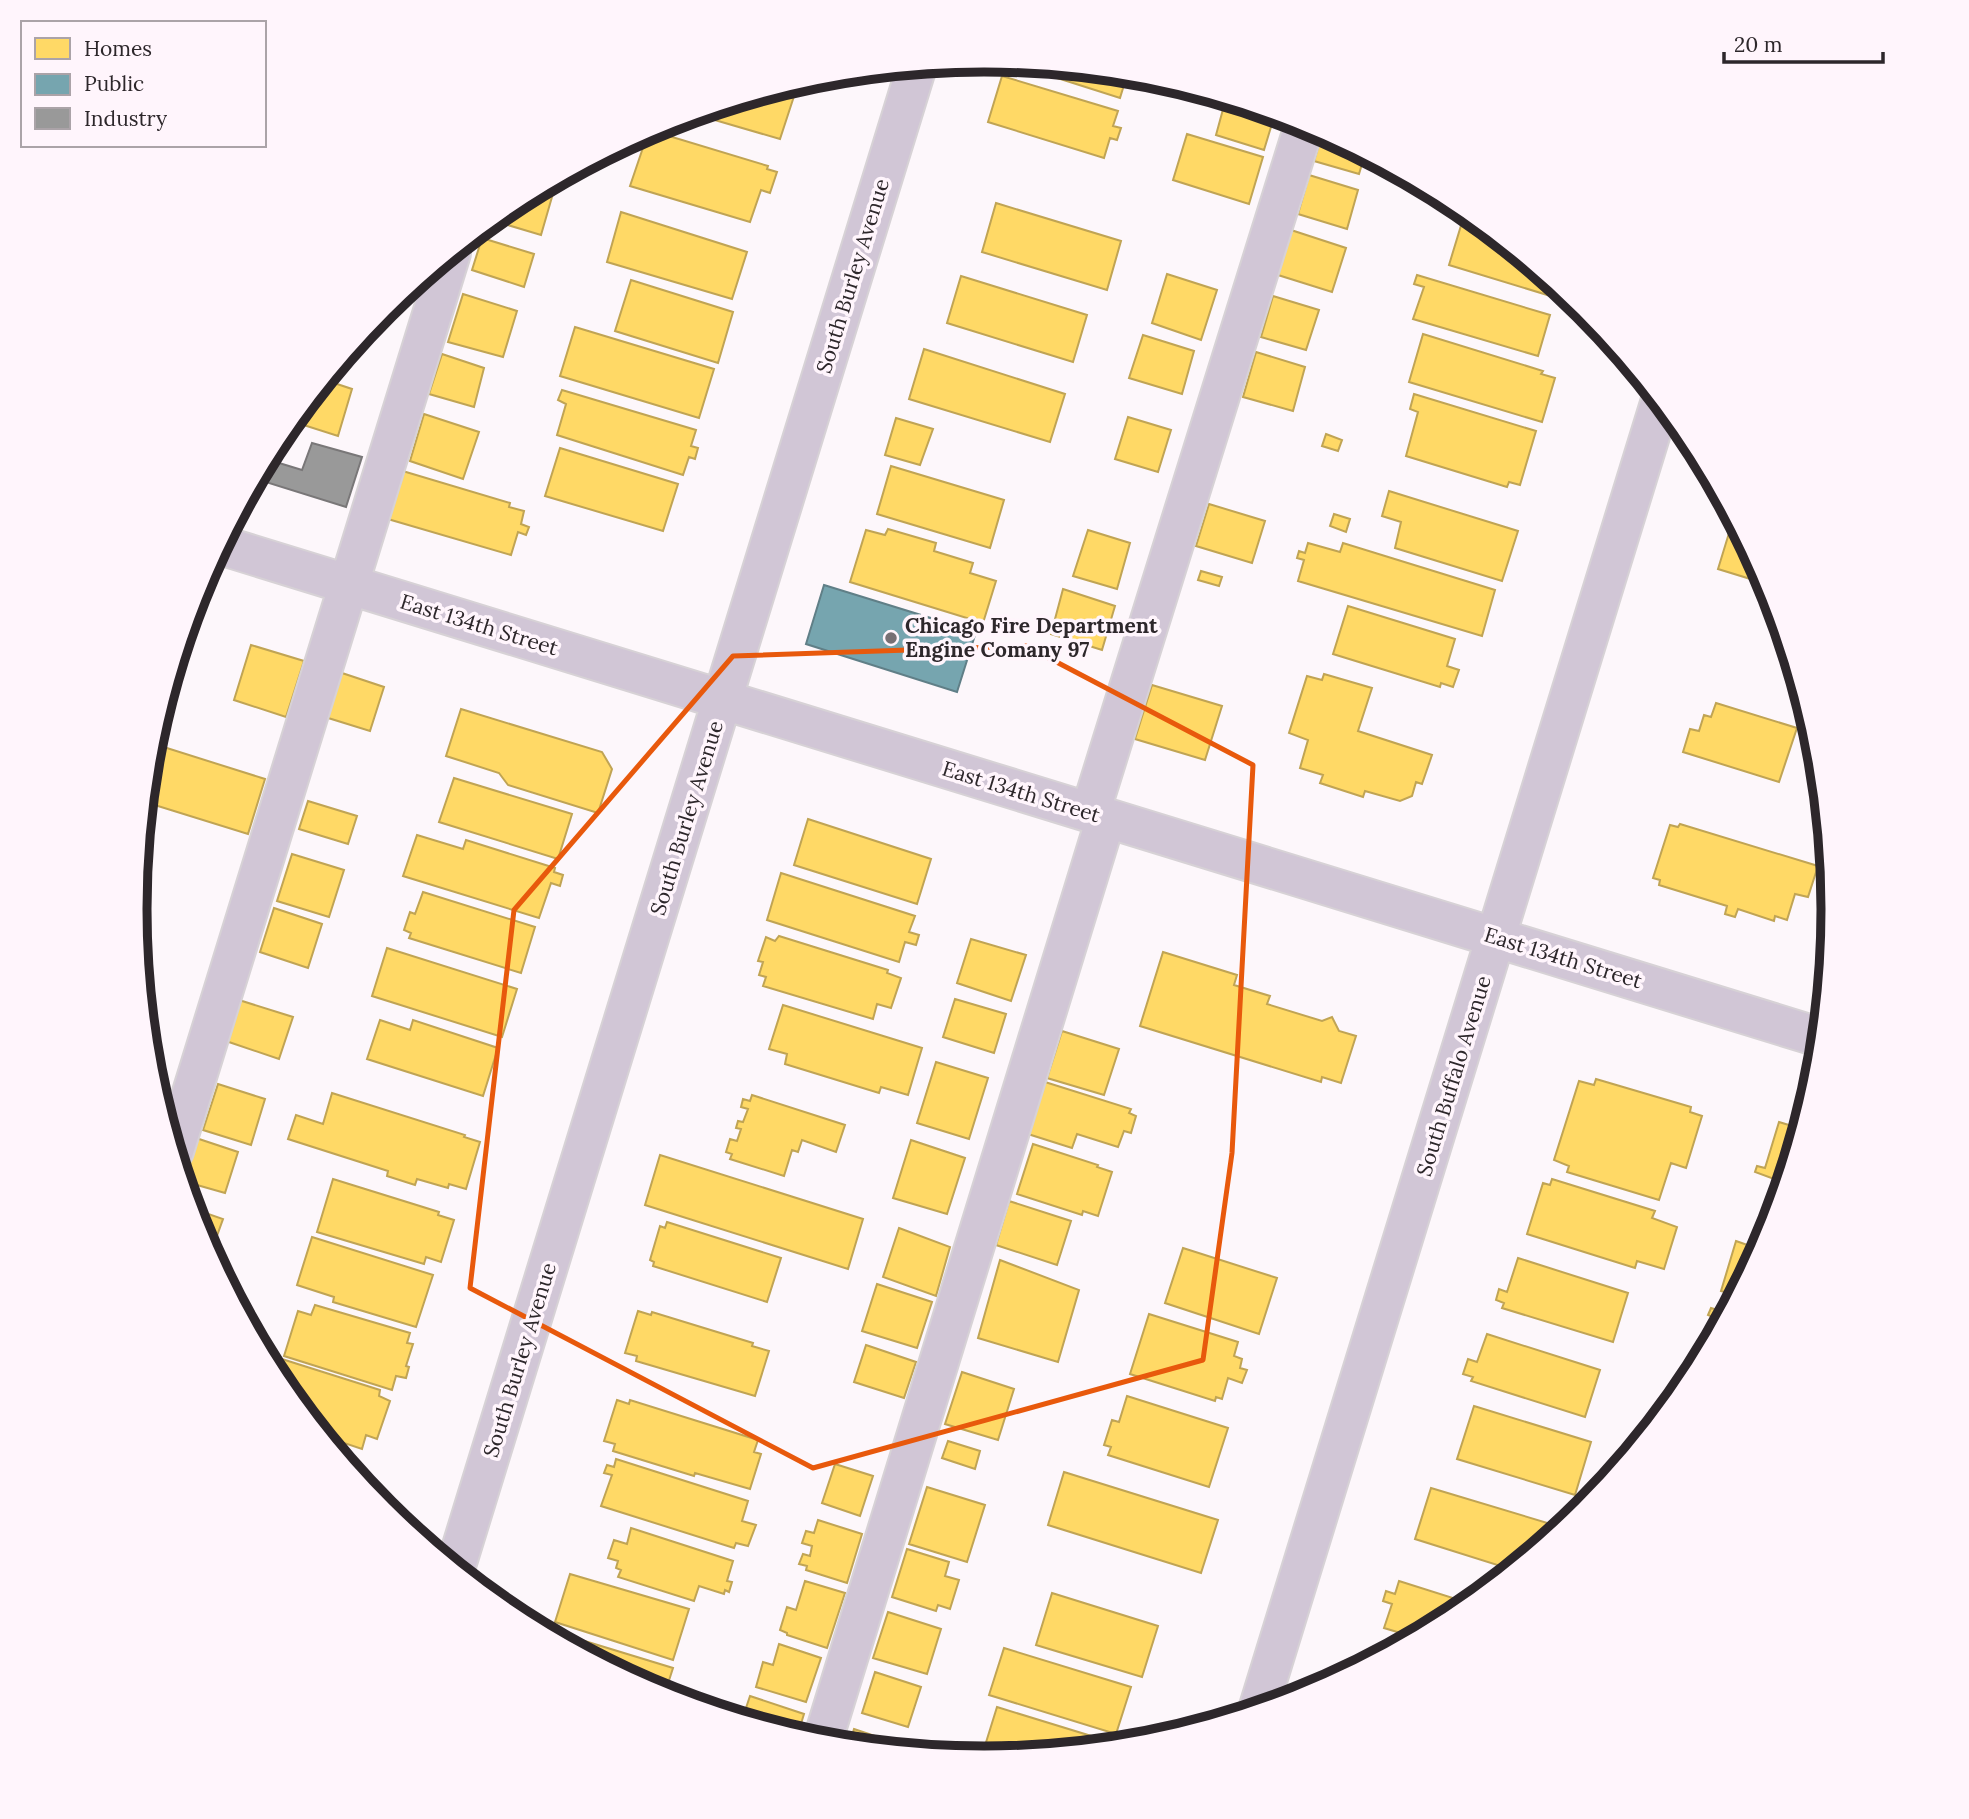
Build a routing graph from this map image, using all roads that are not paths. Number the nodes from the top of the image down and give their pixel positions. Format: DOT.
graph roads {
  1 [pos="914,75"];
  2 [pos="1301,134"];
  3 [pos="446,268"];
  4 [pos="1657,412"];
  5 [pos="229,548"];
  6 [pos="349,585"];
  7 [pos="724,701"];
  8 [pos="1098,816"];
  9 [pos="1496,938"];
  10 [pos="1812,1035"];
  11 [pos="178,1137"];
  12 [pos="458,1560"];
  13 [pos="1261,1700"];
  14 [pos="826,1732"];
  1 -- 7 [label="street, South Burley Avenue"];
  2 -- 8 [label="street"];
  3 -- 6 [label="street"];
  4 -- 9 [label="street, South Buffalo Avenue"];
  5 -- 6 [label="street, East 134th Street"];
  6 -- 7 [label="street, East 134th Street"];
  6 -- 11 [label="street"];
  7 -- 8 [label="street, East 134th Street"];
  7 -- 12 [label="street, South Burley Avenue"];
  8 -- 9 [label="street, East 134th Street"];
  8 -- 14 [label="street"];
  9 -- 10 [label="street, East 134th Street"];
  9 -- 13 [label="street, South Buffalo Avenue"];
}
